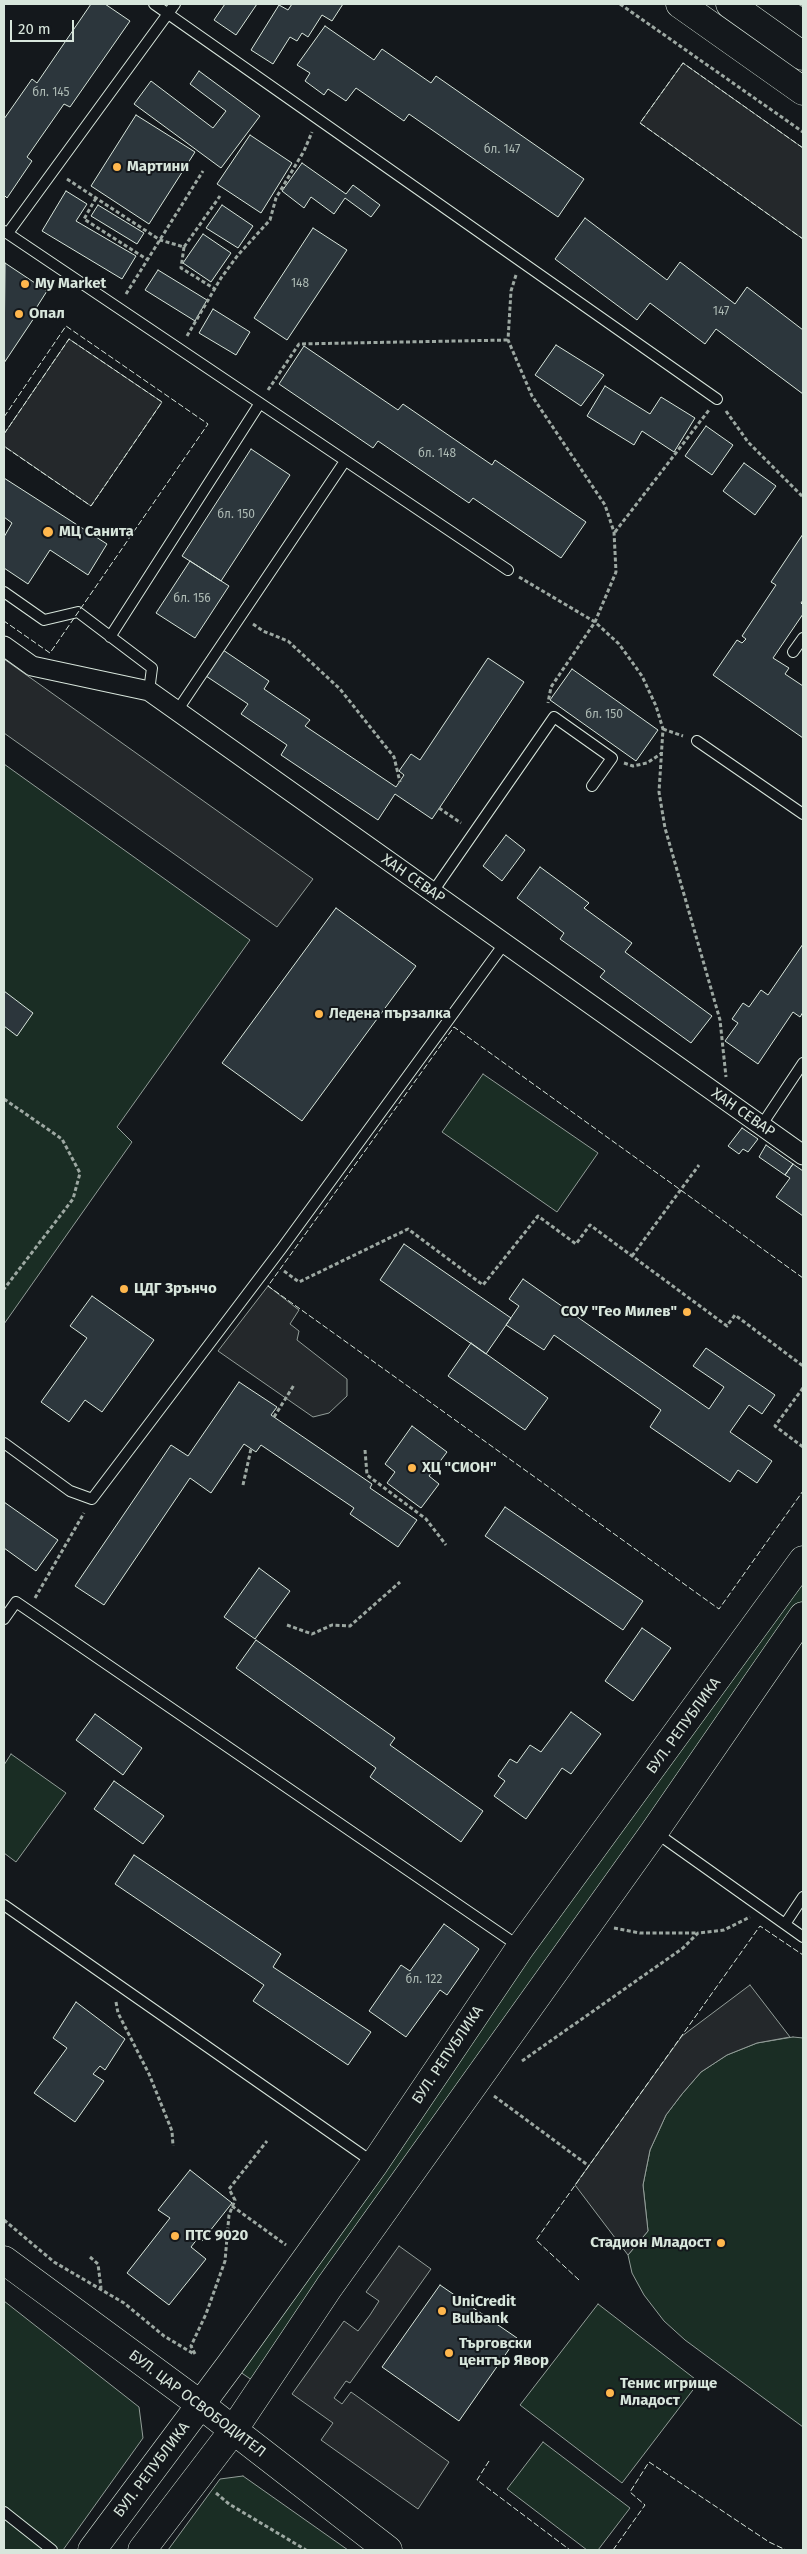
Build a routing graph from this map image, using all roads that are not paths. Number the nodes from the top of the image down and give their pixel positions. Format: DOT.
graph roads {
  1 [pos="154,4"];
  2 [pos="175,4"];
  3 [pos="680,4"];
  4 [pos="730,4"];
  5 [pos="168,14"];
  6 [pos="803,56"];
  7 [pos="803,90"];
  8 [pos="6,232"];
  9 [pos="717,399"];
  10 [pos="260,403"];
  11 [pos="345,461"];
  12 [pos="508,570"];
  13 [pos="4,592"];
  14 [pos="110,637"];
  15 [pos="803,638"];
  16 [pos="4,646"];
  17 [pos="793,652"];
  18 [pos="149,691"];
  19 [pos="177,710"];
  20 [pos="697,741"];
  21 [pos="592,786"];
  22 [pos="803,814"];
  23 [pos="432,893"];
  24 [pos="504,944"];
  25 [pos="803,1063"];
  26 [pos="761,1126"];
  27 [pos="803,1155"];
  28 [pos="4,1443"];
  29 [pos="803,1560"];
  30 [pos="803,1616"];
  31 [pos="4,1618"];
  32 [pos="654,1832"];
  33 [pos="803,1897"];
  34 [pos="4,1905"];
  35 [pos="785,1924"];
  36 [pos="803,1937"];
  37 [pos="520,1948"];
  38 [pos="375,2163"];
  39 [pos="4,2260"];
  40 [pos="201,2406"];
  41 [pos="232,2432"];
  42 [pos="4,2512"];
  43 [pos="52,2550"];
  44 [pos="92,2550"];
  45 [pos="142,2550"];
  46 [pos="388,2550"];
  1 -- 5 [label="lane"];
  2 -- 5 [label="lane"];
  3 -- 7 [label="street"];
  4 -- 6 [label="street"];
  5 -- 8 [label="lane"];
  5 -- 9 [label="lane"];
  8 -- 10 [label="lane"];
  10 -- 11 [label="lane"];
  10 -- 14 [label="lane"];
  11 -- 12 [label="lane"];
  11 -- 19 [label="lane"];
  13 -- 14 [label="lane"];
  14 -- 18 [label="lane"];
  15 -- 17 [label="lane"];
  16 -- 18 [label="street, ХАН СЕВАР"];
  18 -- 19 [label="street, ХАН СЕВАР"];
  19 -- 23 [label="street, ХАН СЕВАР"];
  20 -- 22 [label="lane"];
  21 -- 23 [label="lane"];
  23 -- 24 [label="street, ХАН СЕВАР"];
  24 -- 26 [label="street, ХАН СЕВАР"];
  24 -- 28 [label="lane"];
  25 -- 26 [label="lane"];
  26 -- 27 [label="street, ХАН СЕВАР"];
  29 -- 37 [label="street, БУЛ. РЕПУБЛИКА"];
  30 -- 32 [label="street"];
  31 -- 37 [label="lane"];
  32 -- 35 [label="lane"];
  32 -- 41 [label="street"];
  33 -- 35 [label="lane"];
  34 -- 38 [label="lane"];
  35 -- 36 [label="lane"];
  37 -- 38 [label="street, БУЛ. РЕПУБЛИКА"];
  38 -- 40 [label="street, БУЛ. РЕПУБЛИКА"];
  39 -- 40 [label="street, БУЛ. ЦАР ОСВОБОДИТЕЛ"];
  40 -- 41 [label="street, БУЛ. ЦАР ОСВОБОДИТЕЛ"];
  40 -- 44 [label="street, БУЛ. РЕПУБЛИКА"];
  41 -- 45 [label="street"];
  41 -- 46 [label="street, БУЛ. ЦАР ОСВОБОДИТЕЛ"];
  42 -- 43 [label="lane"];
}
